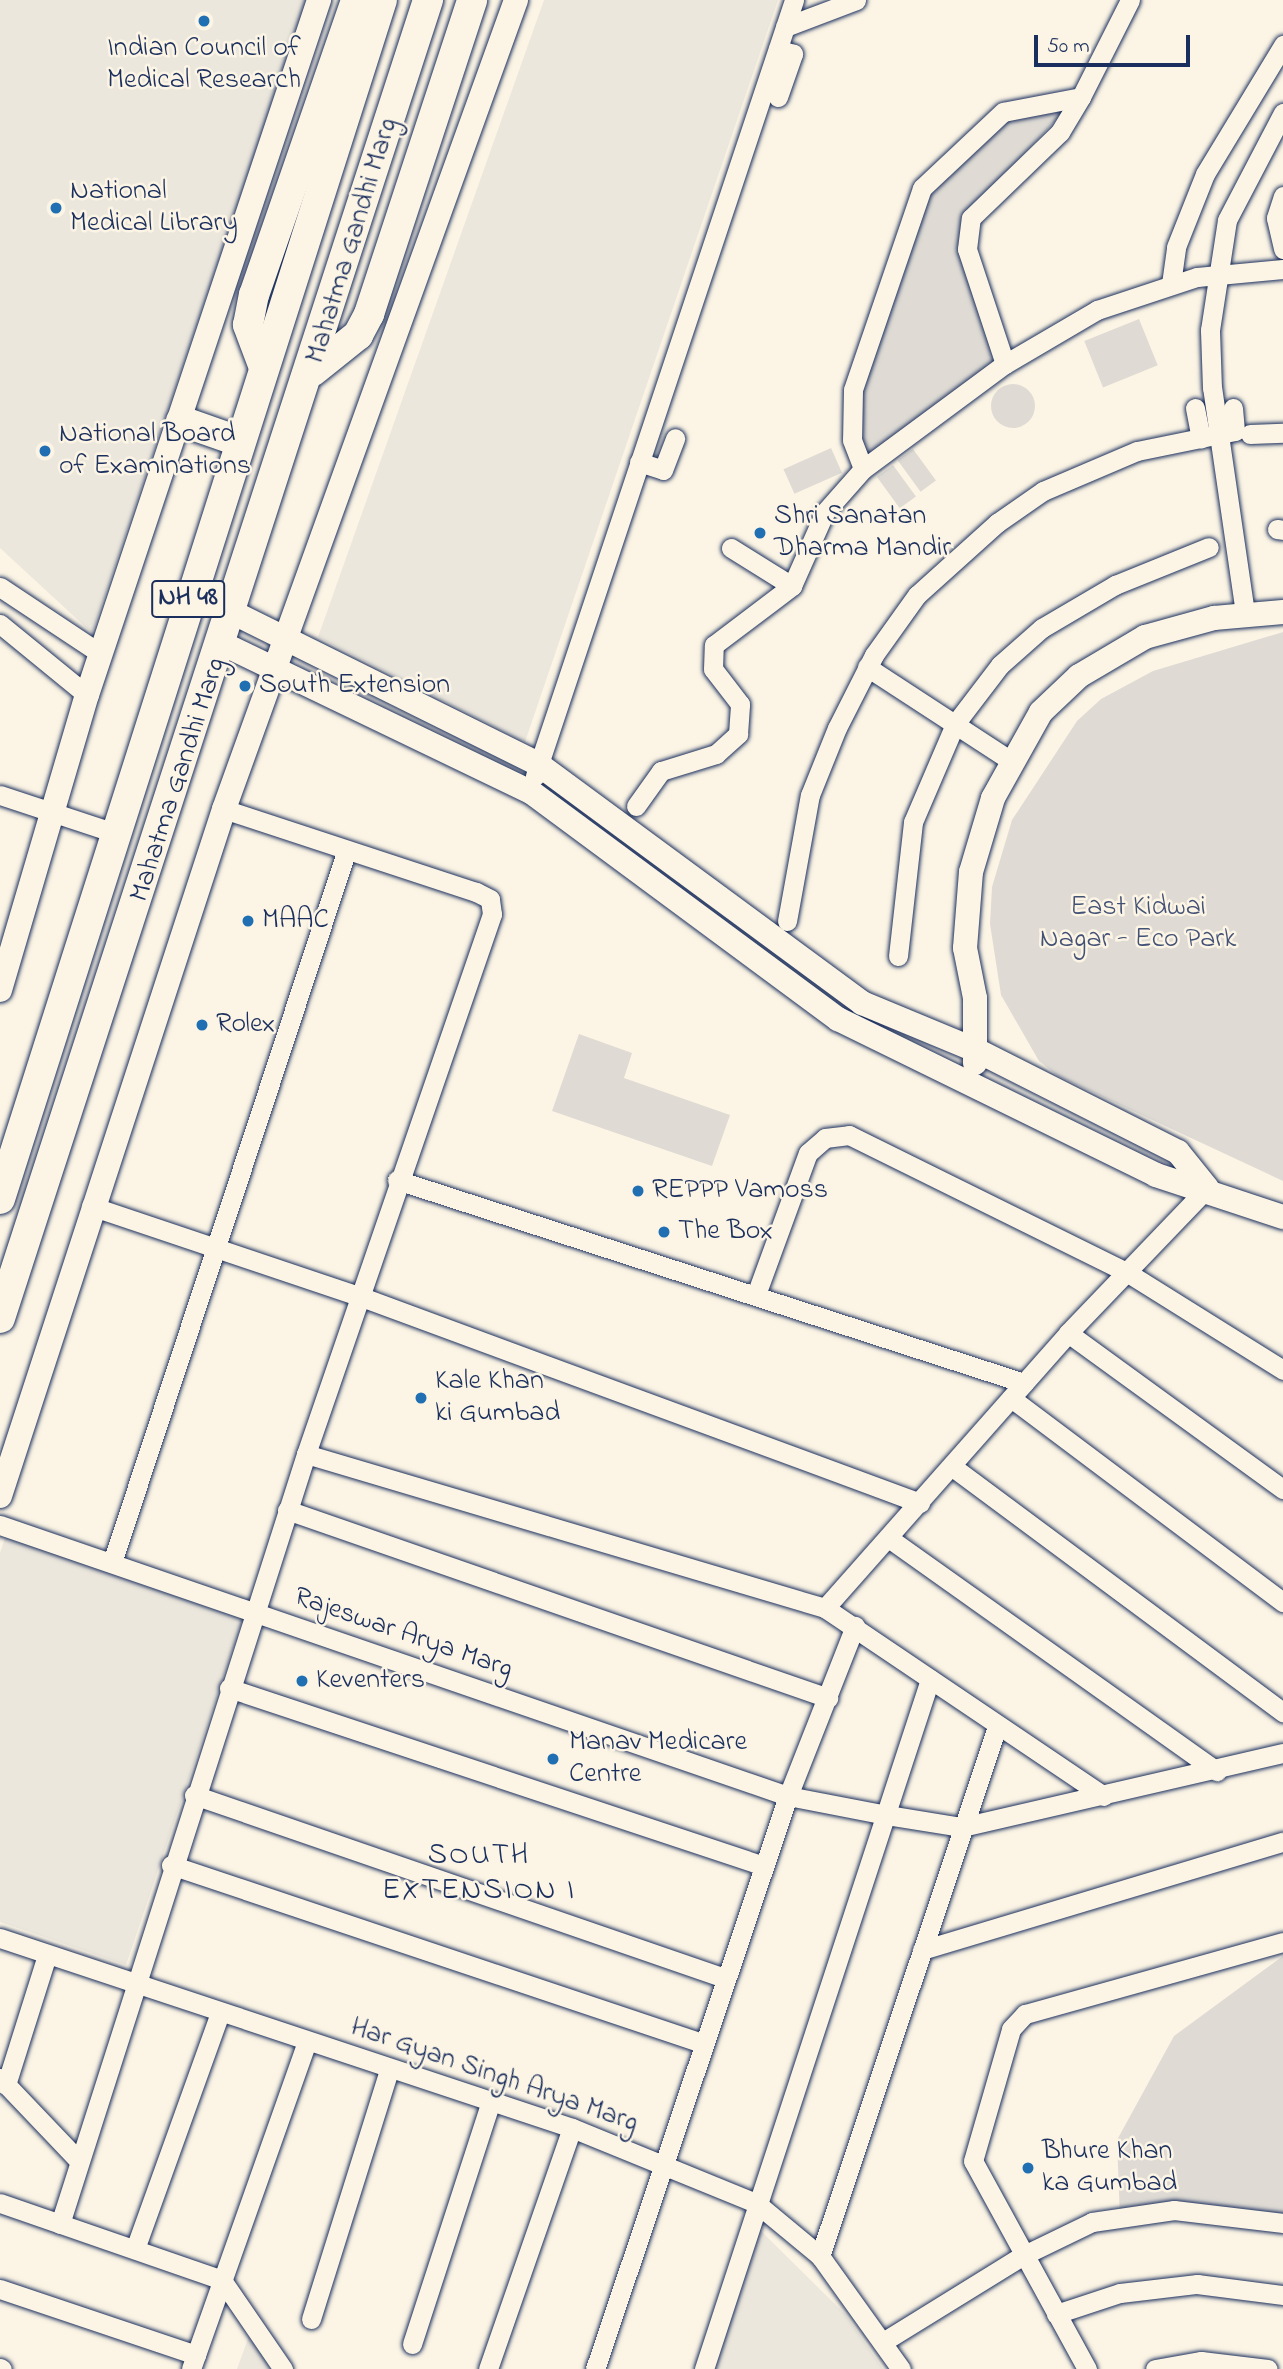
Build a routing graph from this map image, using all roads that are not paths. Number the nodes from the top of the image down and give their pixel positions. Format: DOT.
graph roads {
  1 [pos="319,0"];
  2 [pos="356,0"];
  3 [pos="382,0"];
  4 [pos="428,0"];
  5 [pos="472,0"];
  6 [pos="516,0"];
  7 [pos="794,0"];
  8 [pos="856,0"];
  9 [pos="1130,0"];
  10 [pos="785,27"];
  11 [pos="1283,45"];
  12 [pos="778,49"];
  13 [pos="778,97"];
  14 [pos="1081,97"];
  15 [pos="1283,113"];
  16 [pos="1283,196"];
  17 [pos="1283,249"];
  18 [pos="1283,269"];
  19 [pos="1217,275"];
  20 [pos="1171,284"];
  21 [pos="1005,364"];
  22 [pos="263,365"];
  23 [pos="313,371"];
  24 [pos="1195,408"];
  25 [pos="1233,408"];
  26 [pos="181,421"];
  27 [pos="1283,433"];
  28 [pos="1250,434"];
  29 [pos="1210,437"];
  30 [pos="675,438"];
  31 [pos="238,441"];
  32 [pos="639,462"];
  33 [pos="863,469"];
  34 [pos="1209,547"];
  35 [pos="731,548"];
  36 [pos="792,586"];
  37 [pos="0,587"];
  38 [pos="1283,612"];
  39 [pos="234,613"];
  40 [pos="1245,613"];
  41 [pos="0,624"];
  42 [pos="289,639"];
  43 [pos="223,644"];
  44 [pos="101,654"];
  45 [pos="867,667"];
  46 [pos="279,669"];
  47 [pos="87,695"];
  48 [pos="955,724"];
  49 [pos="1011,761"];
  50 [pos="538,764"];
  51 [pos="531,792"];
  52 [pos="0,795"];
  53 [pos="636,806"];
  54 [pos="224,809"];
  55 [pos="56,815"];
  56 [pos="112,832"];
  57 [pos="346,852"];
  58 [pos="787,921"];
  59 [pos="898,956"];
  60 [pos="0,990"];
  61 [pos="978,1051"];
  62 [pos="970,1084"];
  63 [pos="397,1180"];
  64 [pos="1207,1188"];
  65 [pos="0,1199"];
  66 [pos="91,1206"];
  67 [pos="1283,1216"];
  68 [pos="215,1246"];
  69 [pos="1128,1273"];
  70 [pos="757,1292"];
  71 [pos="359,1296"];
  72 [pos="0,1318"];
  73 [pos="1068,1333"];
  74 [pos="1283,1370"];
  75 [pos="1017,1391"];
  76 [pos="306,1454"];
  77 [pos="954,1468"];
  78 [pos="1283,1489"];
  79 [pos="0,1496"];
  80 [pos="920,1503"];
  81 [pos="288,1510"];
  82 [pos="0,1525"];
  83 [pos="890,1539"];
  84 [pos="111,1563"];
  85 [pos="1283,1602"];
  86 [pos="825,1608"];
  87 [pos="254,1612"];
  88 [pos="855,1626"];
  89 [pos="930,1679"];
  90 [pos="229,1688"];
  91 [pos="828,1698"];
  92 [pos="1283,1712"];
  93 [pos="997,1727"];
  94 [pos="1283,1753"];
  95 [pos="1216,1771"];
  96 [pos="194,1795"];
  97 [pos="788,1796"];
  98 [pos="1104,1796"];
  99 [pos="887,1815"];
  100 [pos="962,1827"];
  101 [pos="1283,1842"];
  102 [pos="171,1865"];
  103 [pos="764,1866"];
  104 [pos="0,1938"];
  105 [pos="1283,1942"];
  106 [pos="922,1950"];
  107 [pos="47,1955"];
  108 [pos="725,1978"];
  109 [pos="132,1983"];
  110 [pos="220,2013"];
  111 [pos="307,2042"];
  112 [pos="702,2043"];
  113 [pos="388,2070"];
  114 [pos="3,2081"];
  115 [pos="490,2104"];
  116 [pos="572,2128"];
  117 [pos="79,2161"];
  118 [pos="661,2162"];
  119 [pos="0,2203"];
  120 [pos="756,2203"];
  121 [pos="1283,2223"];
  122 [pos="60,2224"];
  123 [pos="135,2249"];
  124 [pos="820,2256"];
  125 [pos="1022,2256"];
  126 [pos="222,2280"];
  127 [pos="0,2289"];
  128 [pos="1283,2295"];
  129 [pos="1056,2314"];
  130 [pos="311,2319"];
  131 [pos="886,2340"];
  132 [pos="412,2343"];
  133 [pos="194,2362"];
  134 [pos="284,2369"];
  135 [pos="488,2369"];
  136 [pos="595,2369"];
  137 [pos="704,2369"];
  138 [pos="901,2369"];
  139 [pos="1087,2369"];
  140 [pos="1155,2369"];
  141 [pos="1268,2369"];
  1 -- 26 [label="street"];
  2 -- 22 [label="main road"];
  3 -- 22 [label="main road, Mahatma Gandhi Marg / NH 48"];
  4 -- 23 [label="main road, Mahatma Gandhi Marg / NH 48"];
  5 -- 23 [label="main road"];
  6 -- 42 [label="street"];
  7 -- 10 [label="street"];
  8 -- 10 [label="street"];
  9 -- 14 [label="street"];
  10 -- 12 [label="street"];
  11 -- 20 [label="street"];
  12 -- 13 [label="street"];
  12 -- 32 [label="street"];
  14 -- 21 [label="street"];
  14 -- 33 [label="street"];
  15 -- 19 [label="street"];
  16 -- 17 [label="street"];
  18 -- 19 [label="street"];
  19 -- 20 [label="street"];
  19 -- 29 [label="street"];
  20 -- 21 [label="street"];
  21 -- 33 [label="street"];
  22 -- 31 [label="main road, Mahatma Gandhi Marg / NH 48"];
  23 -- 39 [label="main road, Mahatma Gandhi Marg / NH 48"];
  24 -- 29 [label="street"];
  25 -- 29 [label="street"];
  26 -- 31 [label="main road"];
  26 -- 44 [label="street"];
  27 -- 28 [label="street"];
  29 -- 40 [label="street"];
  29 -- 45 [label="street"];
  30 -- 32 [label="street"];
  31 -- 56 [label="main road, Mahatma Gandhi Marg / NH 48"];
  32 -- 50 [label="street"];
  33 -- 36 [label="street"];
  34 -- 48 [label="street"];
  35 -- 36 [label="street"];
  36 -- 53 [label="street"];
  37 -- 44 [label="street"];
  38 -- 40 [label="street"];
  39 -- 42 [label="street"];
  39 -- 43 [label="main road, Mahatma Gandhi Marg / NH 48"];
  40 -- 49 [label="street"];
  41 -- 47 [label="street"];
  42 -- 46 [label="street"];
  42 -- 50 [label="street"];
  43 -- 46 [label="street"];
  43 -- 72 [label="main road, Mahatma Gandhi Marg / NH 48"];
  44 -- 47 [label="street"];
  45 -- 48 [label="street"];
  45 -- 58 [label="street"];
  46 -- 51 [label="street"];
  46 -- 54 [label="street"];
  47 -- 55 [label="street"];
  48 -- 49 [label="street"];
  48 -- 59 [label="street"];
  49 -- 61 [label="street"];
  50 -- 51 [label="street"];
  50 -- 61 [label="street"];
  51 -- 62 [label="street"];
  52 -- 55 [label="street"];
  54 -- 57 [label="street"];
  54 -- 66 [label="street"];
  55 -- 56 [label="street"];
  55 -- 60 [label="street"];
  56 -- 65 [label="main road, Mahatma Gandhi Marg / NH 48"];
  57 -- 63 [label="street"];
  57 -- 68 [label="street"];
  61 -- 62 [label="street"];
  61 -- 64 [label="street"];
  62 -- 64 [label="street"];
  63 -- 70 [label="street"];
  63 -- 71 [label="street"];
  64 -- 67 [label="street"];
  64 -- 69 [label="street"];
  66 -- 68 [label="street"];
  66 -- 79 [label="street"];
  68 -- 71 [label="street"];
  68 -- 84 [label="street"];
  69 -- 70 [label="street"];
  69 -- 73 [label="street"];
  69 -- 74 [label="street"];
  70 -- 75 [label="street"];
  71 -- 76 [label="street"];
  71 -- 80 [label="street"];
  73 -- 75 [label="street"];
  73 -- 78 [label="street"];
  75 -- 77 [label="street"];
  75 -- 85 [label="street"];
  76 -- 81 [label="street"];
  76 -- 86 [label="street"];
  77 -- 80 [label="street"];
  77 -- 92 [label="street"];
  80 -- 83 [label="street"];
  81 -- 87 [label="street"];
  81 -- 91 [label="street"];
  82 -- 84 [label="street, Rajeswar Arya Marg"];
  83 -- 86 [label="street"];
  83 -- 95 [label="street"];
  84 -- 87 [label="street, Rajeswar Arya Marg"];
  86 -- 88 [label="street"];
  87 -- 90 [label="street"];
  87 -- 97 [label="street, Rajeswar Arya Marg"];
  88 -- 89 [label="street"];
  88 -- 91 [label="street"];
  89 -- 93 [label="street"];
  89 -- 99 [label="street"];
  90 -- 96 [label="street"];
  90 -- 103 [label="street"];
  91 -- 97 [label="street"];
  93 -- 98 [label="street"];
  93 -- 100 [label="street"];
  94 -- 95 [label="street"];
  95 -- 98 [label="street"];
  96 -- 102 [label="street"];
  96 -- 108 [label="street"];
  97 -- 99 [label="street, Rajeswar Arya Marg"];
  97 -- 103 [label="street"];
  98 -- 100 [label="street"];
  99 -- 100 [label="street, Rajeswar Arya Marg"];
  99 -- 120 [label="street"];
  100 -- 106 [label="street"];
  101 -- 106 [label="street"];
  102 -- 109 [label="street"];
  102 -- 112 [label="street"];
  103 -- 108 [label="street"];
  104 -- 107 [label="street, Har Gyan Singh Arya Marg"];
  105 -- 125 [label="street"];
  106 -- 124 [label="street"];
  107 -- 109 [label="street, Har Gyan Singh Arya Marg"];
  107 -- 114 [label="street"];
  108 -- 112 [label="street"];
  109 -- 110 [label="street, Har Gyan Singh Arya Marg"];
  109 -- 117 [label="street"];
  110 -- 111 [label="street, Har Gyan Singh Arya Marg"];
  110 -- 123 [label="street"];
  111 -- 113 [label="street, Har Gyan Singh Arya Marg"];
  111 -- 126 [label="street"];
  112 -- 118 [label="street"];
  113 -- 115 [label="street, Har Gyan Singh Arya Marg"];
  113 -- 130 [label="street"];
  114 -- 117 [label="street"];
  115 -- 116 [label="street, Har Gyan Singh Arya Marg"];
  115 -- 132 [label="street"];
  116 -- 118 [label="street, Har Gyan Singh Arya Marg"];
  116 -- 135 [label="street"];
  117 -- 122 [label="street"];
  118 -- 120 [label="street, Har Gyan Singh Arya Marg"];
  118 -- 136 [label="street"];
  119 -- 122 [label="street"];
  120 -- 124 [label="street, Har Gyan Singh Arya Marg"];
  120 -- 137 [label="street"];
  121 -- 125 [label="street"];
  122 -- 123 [label="street"];
  123 -- 126 [label="street"];
  124 -- 131 [label="street, Har Gyan Singh Arya Marg"];
  125 -- 129 [label="street"];
  125 -- 131 [label="street"];
  126 -- 133 [label="street"];
  126 -- 134 [label="street"];
  127 -- 133 [label="street"];
  128 -- 129 [label="street"];
  129 -- 139 [label="street"];
  131 -- 138 [label="street, Har Gyan Singh Arya Marg"];
  140 -- 141 [label="street"];
}
